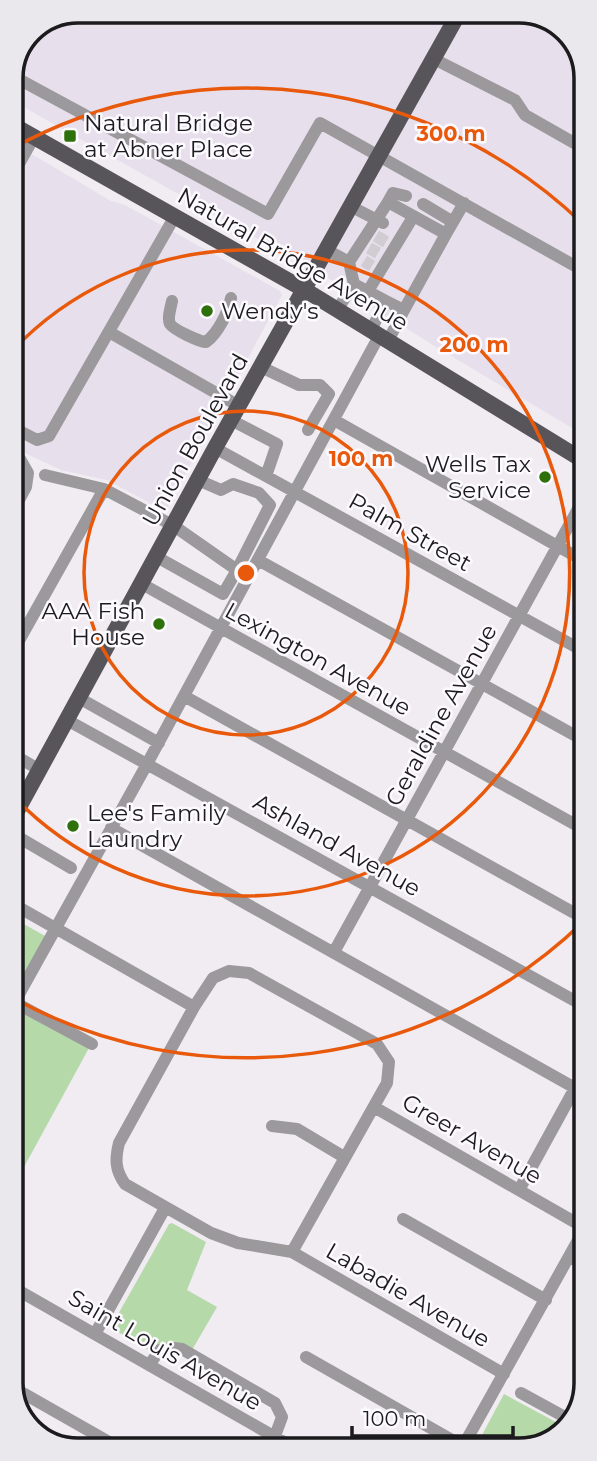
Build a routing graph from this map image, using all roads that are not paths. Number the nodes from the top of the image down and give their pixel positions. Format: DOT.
graph roads {
  1 [pos="454,23"];
  2 [pos="434,59"];
  3 [pos="23,81"];
  4 [pos="23,131"];
  5 [pos="34,137"];
  6 [pos="574,143"];
  7 [pos="380,156"];
  8 [pos="23,157"];
  9 [pos="406,196"];
  10 [pos="388,202"];
  11 [pos="464,203"];
  12 [pos="423,204"];
  13 [pos="352,206"];
  14 [pos="175,216"];
  15 [pos="413,217"];
  16 [pos="389,226"];
  17 [pos="450,228"];
  18 [pos="327,250"];
  19 [pos="372,252"];
  20 [pos="574,265"];
  21 [pos="354,284"];
  22 [pos="305,290"];
  23 [pos="368,291"];
  24 [pos="231,298"];
  25 [pos="172,301"];
  26 [pos="386,301"];
  27 [pos="337,310"];
  28 [pos="404,310"];
  29 [pos="108,332"];
  30 [pos="379,336"];
  31 [pos="261,367"];
  32 [pos="235,413"];
  33 [pos="334,420"];
  34 [pos="308,430"];
  35 [pos="23,433"];
  36 [pos="215,448"];
  37 [pos="574,455"];
  38 [pos="23,464"];
  39 [pos="45,475"];
  40 [pos="266,476"];
  41 [pos="198,480"];
  42 [pos="104,489"];
  43 [pos="295,492"];
  44 [pos="23,493"];
  45 [pos="574,517"];
  46 [pos="174,526"];
  47 [pos="558,547"];
  48 [pos="574,556"];
  49 [pos="157,557"];
  50 [pos="258,560"];
  51 [pos="237,570"];
  52 [pos="142,584"];
  53 [pos="520,617"];
  54 [pos="221,628"];
  55 [pos="23,633"];
  56 [pos="574,646"];
  57 [pos="483,684"];
  58 [pos="184,696"];
  59 [pos="79,698"];
  60 [pos="68,720"];
  61 [pos="574,735"];
  62 [pos="159,743"];
  63 [pos="444,752"];
  64 [pos="23,760"];
  65 [pos="147,764"];
  66 [pos="40,770"];
  67 [pos="23,800"];
  68 [pos="407,820"];
  69 [pos="574,824"];
  70 [pos="111,828"];
  71 [pos="23,840"];
  72 [pos="71,868"];
  73 [pos="370,887"];
  74 [pos="23,910"];
  75 [pos="574,913"];
  76 [pos="55,929"];
  77 [pos="334,952"];
  78 [pos="23,987"];
  79 [pos="574,1000"];
  80 [pos="194,1007"];
  81 [pos="23,1008"];
  82 [pos="92,1044"];
  83 [pos="574,1087"];
  84 [pos="574,1090"];
  85 [pos="374,1107"];
  86 [pos="272,1126"];
  87 [pos="344,1157"];
  88 [pos="519,1190"];
  89 [pos="165,1208"];
  90 [pos="403,1219"];
  91 [pos="574,1220"];
  92 [pos="574,1250"];
  93 [pos="292,1252"];
  94 [pos="570,1257"];
  95 [pos="574,1259"];
  96 [pos="23,1293"];
  97 [pos="546,1300"];
  98 [pos="95,1334"];
  99 [pos="306,1357"];
  100 [pos="149,1365"];
  101 [pos="504,1374"];
  102 [pos="522,1393"];
  103 [pos="24,1394"];
  104 [pos="563,1416"];
  105 [pos="275,1436"];
  106 [pos="103,1438"];
  107 [pos="278,1438"];
  108 [pos="447,1438"];
  109 [pos="468,1438"];
  1 -- 2 [label="main road, Union Boulevard"];
  2 -- 6 [label="street"];
  2 -- 7 [label="main road, Union Boulevard"];
  3 -- 7 [label="street"];
  4 -- 5 [label="main road, Natural Bridge Avenue"];
  5 -- 8 [label="street"];
  5 -- 14 [label="main road, Natural Bridge Avenue"];
  7 -- 11 [label="street"];
  7 -- 13 [label="main road, Union Boulevard"];
  9 -- 10 [label="street"];
  10 -- 15 [label="street"];
  10 -- 16 [label="street"];
  11 -- 17 [label="street"];
  11 -- 20 [label="street"];
  12 -- 17 [label="street"];
  13 -- 16 [label="street"];
  13 -- 18 [label="main road, Union Boulevard"];
  14 -- 22 [label="main road, Natural Bridge Avenue"];
  14 -- 29 [label="street"];
  15 -- 16 [label="street"];
  15 -- 17 [label="street"];
  16 -- 19 [label="street"];
  16 -- 19 [label="street"];
  17 -- 28 [label="street"];
  18 -- 19 [label="street"];
  18 -- 22 [label="main road, Union Boulevard"];
  19 -- 21 [label="street"];
  19 -- 23 [label="street"];
  21 -- 23 [label="street"];
  21 -- 27 [label="street"];
  22 -- 27 [label="main road, Natural Bridge Avenue"];
  22 -- 31 [label="main road, Union Boulevard"];
  23 -- 26 [label="street"];
  24 -- 25 [label="street"];
  26 -- 28 [label="street"];
  26 -- 30 [label="street"];
  27 -- 30 [label="main road, Natural Bridge Avenue"];
  28 -- 30 [label="street"];
  29 -- 32 [label="street"];
  29 -- 35 [label="street"];
  30 -- 33 [label="street"];
  30 -- 37 [label="main road, Natural Bridge Avenue"];
  31 -- 32 [label="main road, Union Boulevard"];
  31 -- 34 [label="street"];
  32 -- 36 [label="main road, Union Boulevard"];
  32 -- 40 [label="street"];
  33 -- 43 [label="street"];
  33 -- 47 [label="street"];
  36 -- 40 [label="street, Palm Street"];
  36 -- 41 [label="main road, Union Boulevard"];
  38 -- 44 [label="street"];
  39 -- 42 [label="street"];
  40 -- 43 [label="street, Palm Street"];
  41 -- 46 [label="main road, Union Boulevard"];
  41 -- 51 [label="street"];
  42 -- 46 [label="street"];
  42 -- 55 [label="street"];
  43 -- 50 [label="street"];
  43 -- 53 [label="street, Palm Street"];
  45 -- 47 [label="street, Geraldine Avenue"];
  46 -- 49 [label="main road, Union Boulevard"];
  46 -- 51 [label="street"];
  47 -- 48 [label="street"];
  47 -- 53 [label="street, Geraldine Avenue"];
  49 -- 51 [label="street"];
  49 -- 52 [label="main road, Union Boulevard"];
  50 -- 54 [label="street"];
  50 -- 57 [label="street"];
  52 -- 54 [label="street, Lexington Avenue"];
  52 -- 59 [label="main road, Union Boulevard"];
  53 -- 56 [label="street, Palm Street"];
  53 -- 57 [label="street, Geraldine Avenue"];
  54 -- 58 [label="street"];
  54 -- 63 [label="street, Lexington Avenue"];
  57 -- 61 [label="street"];
  57 -- 63 [label="street, Geraldine Avenue"];
  58 -- 62 [label="street"];
  58 -- 68 [label="street"];
  59 -- 60 [label="main road, Union Boulevard"];
  59 -- 62 [label="street"];
  60 -- 65 [label="street, Ashland Avenue"];
  60 -- 66 [label="main road, Union Boulevard"];
  62 -- 65 [label="street"];
  63 -- 68 [label="street, Geraldine Avenue"];
  63 -- 69 [label="street, Lexington Avenue"];
  64 -- 66 [label="street"];
  65 -- 70 [label="street"];
  65 -- 73 [label="street, Ashland Avenue"];
  66 -- 67 [label="main road, Union Boulevard"];
  68 -- 73 [label="street, Geraldine Avenue"];
  68 -- 75 [label="street"];
  70 -- 76 [label="street"];
  70 -- 77 [label="street"];
  71 -- 72 [label="street"];
  73 -- 77 [label="street, Geraldine Avenue"];
  73 -- 79 [label="street, Ashland Avenue"];
  74 -- 76 [label="street"];
  76 -- 78 [label="street"];
  76 -- 80 [label="street"];
  77 -- 83 [label="street"];
  80 -- 85 [label="street"];
  80 -- 89 [label="street"];
  81 -- 82 [label="street"];
  84 -- 88 [label="street"];
  85 -- 87 [label="street"];
  85 -- 88 [label="street, Greer Avenue"];
  86 -- 87 [label="street"];
  87 -- 93 [label="street"];
  88 -- 91 [label="street, Greer Avenue"];
  89 -- 93 [label="street"];
  89 -- 98 [label="street"];
  90 -- 97 [label="street"];
  92 -- 94 [label="street"];
  93 -- 101 [label="street, Labadie Avenue"];
  94 -- 95 [label="street"];
  94 -- 97 [label="street"];
  96 -- 98 [label="street, Saint Louis Avenue"];
  97 -- 101 [label="street"];
  98 -- 100 [label="street, Saint Louis Avenue"];
  99 -- 108 [label="street"];
  100 -- 105 [label="street, Saint Louis Avenue"];
  100 -- 105 [label="street"];
  101 -- 109 [label="street"];
  102 -- 104 [label="street"];
  103 -- 106 [label="street"];
  105 -- 107 [label="street, Saint Louis Avenue"];
}
